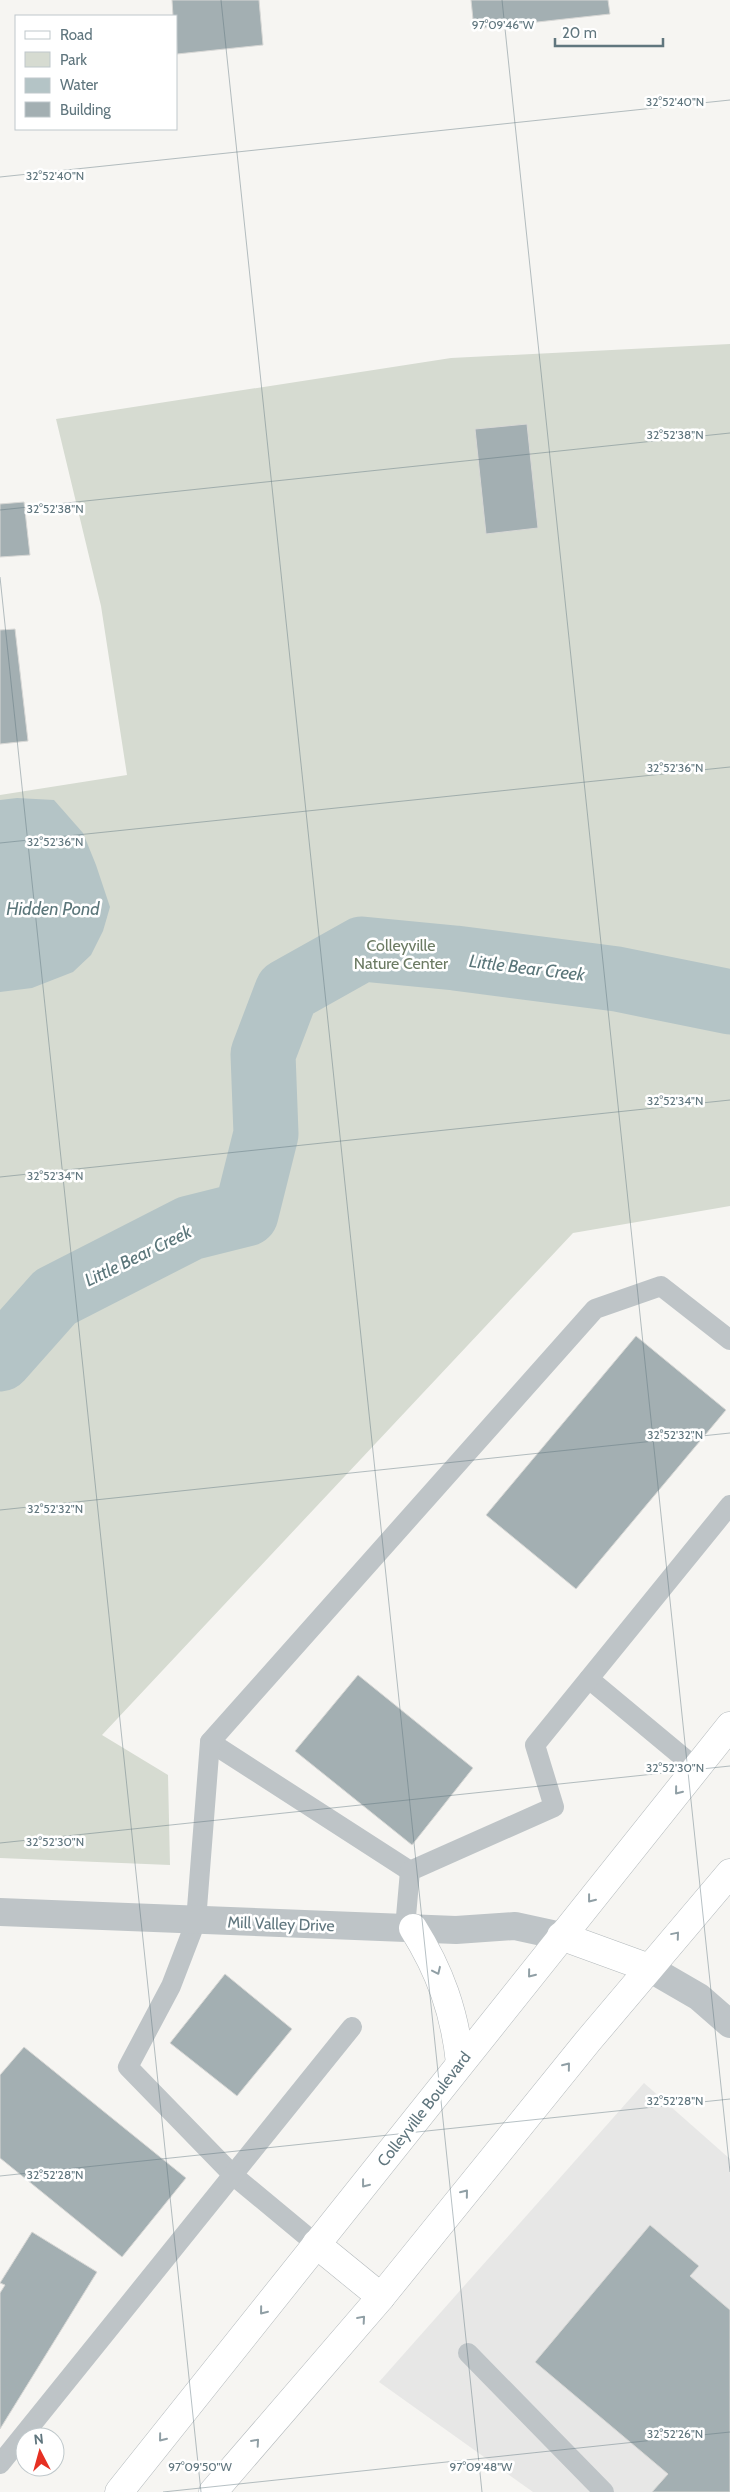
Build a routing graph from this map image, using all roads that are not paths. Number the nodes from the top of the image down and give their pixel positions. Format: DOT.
graph roads {
  1 [pos="730,1340"];
  2 [pos="730,1505"];
  3 [pos="589,1679"];
  4 [pos="730,1726"];
  5 [pos="210,1742"];
  6 [pos="696,1768"];
  7 [pos="410,1870"];
  8 [pos="730,1873"];
  9 [pos="0,1912"];
  10 [pos="196,1921"];
  11 [pos="409,1928"];
  12 [pos="561,1936"];
  13 [pos="649,1968"];
  14 [pos="730,2024"];
  15 [pos="352,2027"];
  16 [pos="460,2063"];
  17 [pos="234,2176"];
  18 [pos="316,2244"];
  19 [pos="381,2297"];
  20 [pos="468,2353"];
  21 [pos="0,2464"];
  22 [pos="118,2492"];
  23 [pos="213,2492"];
  24 [pos="604,2492"];
  1 -- 5 [label="lane"];
  2 -- 3 [label="lane"];
  3 -- 6 [label="lane"];
  3 -- 7 [label="lane"];
  4 -- 6 [label="main road, Colleyville Boulevard"];
  5 -- 7 [label="lane"];
  5 -- 10 [label="lane"];
  6 -- 12 [label="main road, Colleyville Boulevard, one-way"];
  7 -- 11 [label="lane"];
  13 -- 8 [label="main road, one-way"];
  9 -- 10 [label="street, Mill Valley Drive"];
  10 -- 11 [label="street, Mill Valley Drive"];
  10 -- 17 [label="lane"];
  11 -- 12 [label="street, Mill Valley Drive"];
  11 -- 16 [label="main road, one-way"];
  12 -- 13 [label="main road"];
  12 -- 16 [label="main road, Colleyville Boulevard, one-way"];
  13 -- 14 [label="street"];
  19 -- 13 [label="main road, one-way"];
  15 -- 17 [label="lane"];
  16 -- 18 [label="main road, Colleyville Boulevard, one-way"];
  17 -- 18 [label="lane"];
  17 -- 21 [label="lane"];
  18 -- 19 [label="main road"];
  18 -- 22 [label="main road, Colleyville Boulevard, one-way"];
  23 -- 19 [label="main road, one-way"];
  20 -- 24 [label="lane"];
}
